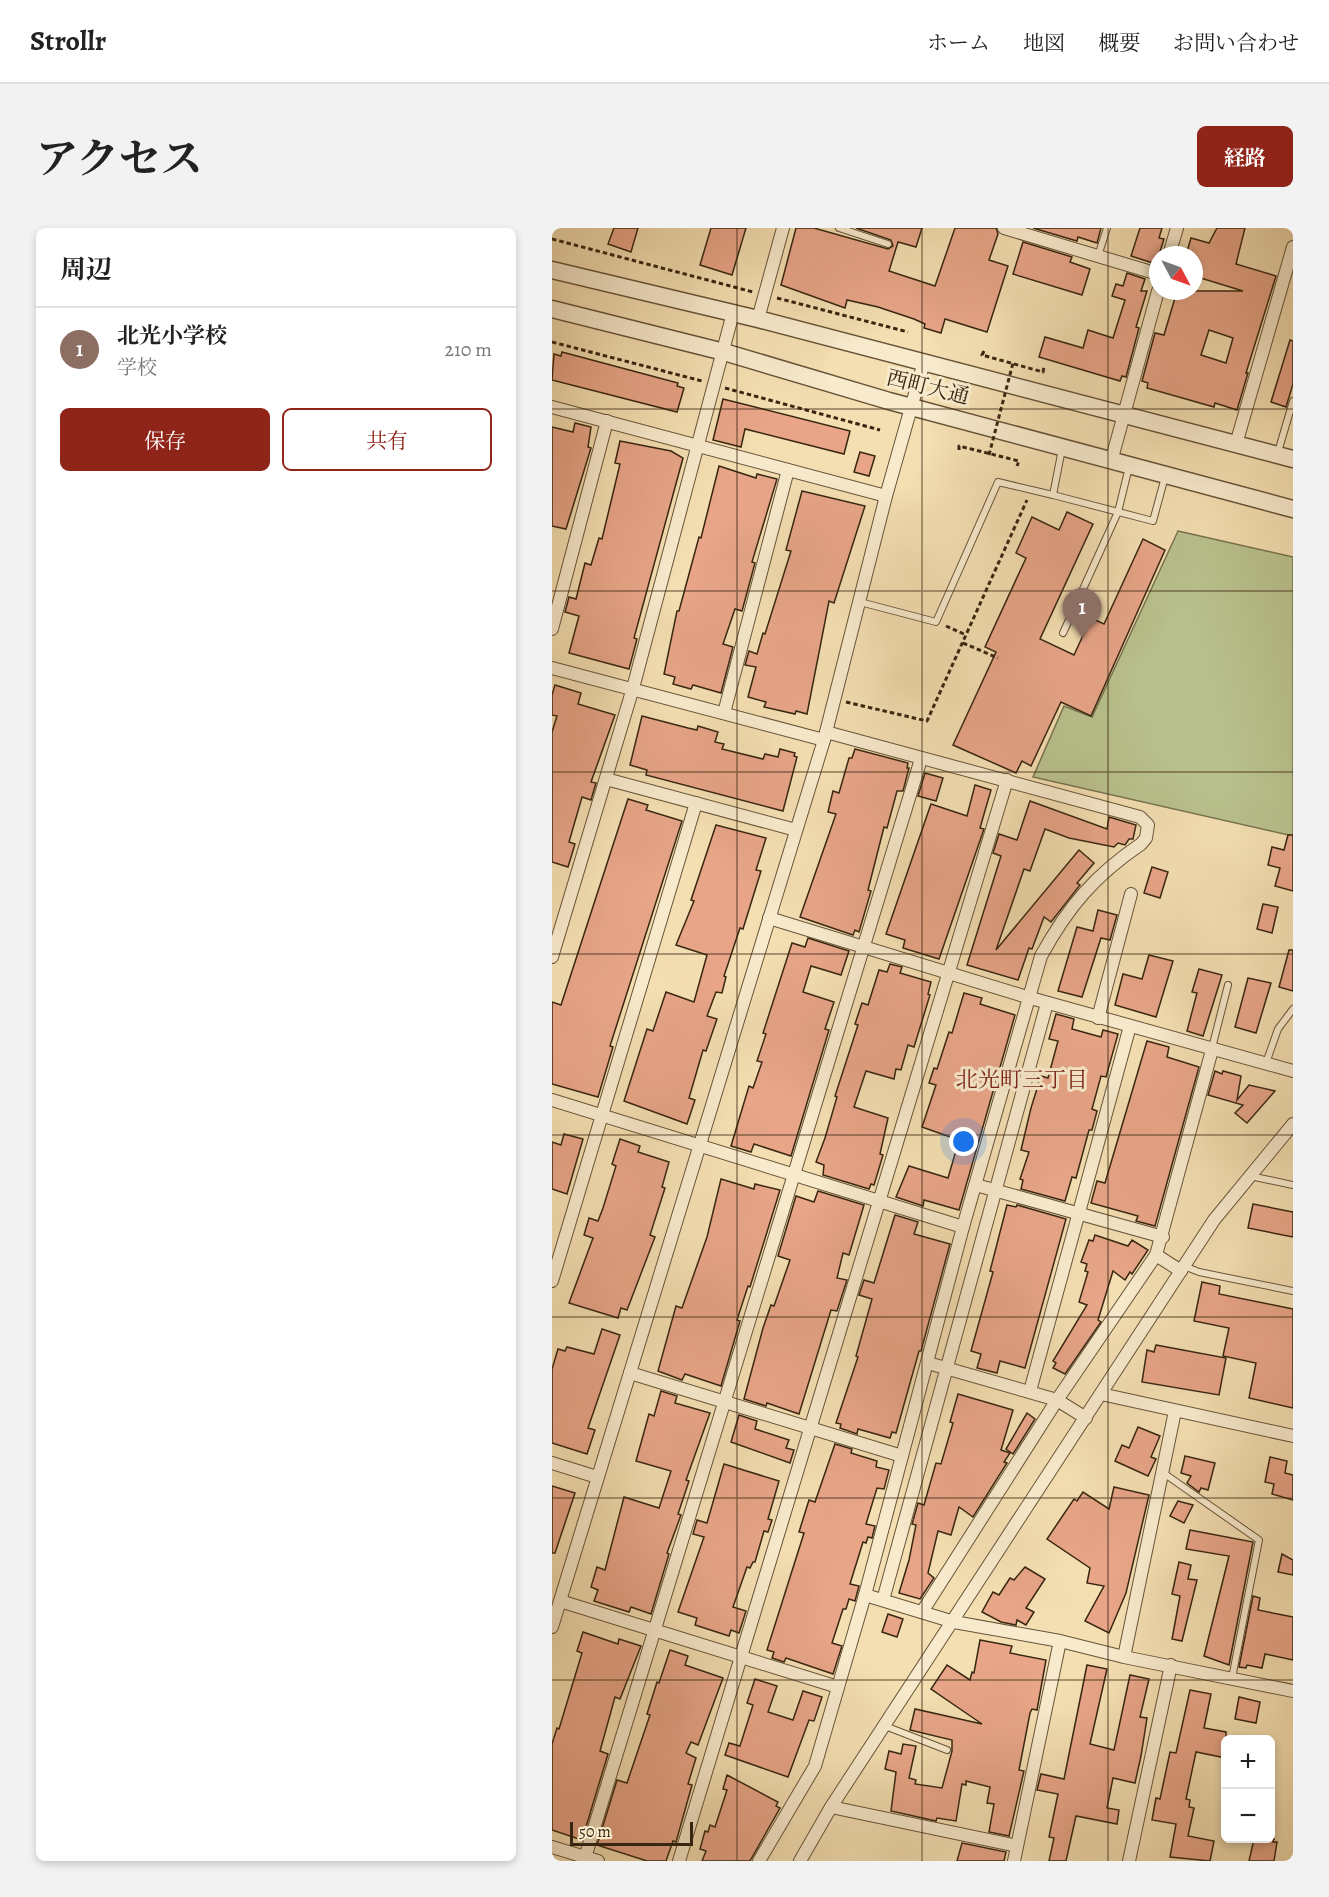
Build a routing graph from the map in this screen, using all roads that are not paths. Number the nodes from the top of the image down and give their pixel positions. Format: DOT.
graph roads {
  1 [pos="783,228"];
  2 [pos="839,228"];
  3 [pos="1004,228"];
  4 [pos="1107,228"];
  5 [pos="1177,228"];
  6 [pos="888,244"];
  7 [pos="1172,246"];
  8 [pos="1293,247"];
  9 [pos="1098,256"];
  10 [pos="552,270"];
  11 [pos="1149,271"];
  12 [pos="1155,300"];
  13 [pos="552,309"];
  14 [pos="733,313"];
  15 [pos="758,319"];
  16 [pos="724,352"];
  17 [pos="924,362"];
  18 [pos="1293,401"];
  19 [pos="912,405"];
  20 [pos="552,407"];
  21 [pos="1122,415"];
  22 [pos="607,421"];
  23 [pos="1236,444"];
  24 [pos="697,445"];
  25 [pos="1062,445"];
  26 [pos="1285,457"];
  27 [pos="1112,458"];
  28 [pos="1130,464"];
  29 [pos="788,470"];
  30 [pos="1165,473"];
  31 [pos="1053,495"];
  32 [pos="886,496"];
  33 [pos="1293,509"];
  34 [pos="1118,512"];
  35 [pos="859,602"];
  36 [pos="552,629"];
  37 [pos="1063,633"];
  38 [pos="552,668"];
  39 [pos="633,688"];
  40 [pos="724,713"];
  41 [pos="825,736"];
  42 [pos="921,759"];
  43 [pos="606,779"];
  44 [pos="1006,780"];
  45 [pos="696,803"];
  46 [pos="796,830"];
  47 [pos="1131,894"];
  48 [pos="769,918"];
  49 [pos="864,947"];
  50 [pos="552,957"];
  51 [pos="948,973"];
  52 [pos="1228,985"];
  53 [pos="1027,997"];
  54 [pos="1047,1003"];
  55 [pos="1293,1009"];
  56 [pos="1098,1018"];
  57 [pos="1130,1026"];
  58 [pos="1212,1050"];
  59 [pos="1266,1064"];
  60 [pos="1293,1071"];
  61 [pos="552,1100"];
  62 [pos="602,1115"];
  63 [pos="1293,1124"];
  64 [pos="700,1145"];
  65 [pos="794,1172"];
  66 [pos="1250,1176"];
  67 [pos="976,1185"];
  68 [pos="1293,1185"];
  69 [pos="995,1191"];
  70 [pos="880,1199"];
  71 [pos="1078,1213"];
  72 [pos="963,1227"];
  73 [pos="1163,1237"];
  74 [pos="1156,1255"];
  75 [pos="1183,1269"];
  76 [pos="552,1281"];
  77 [pos="1293,1291"];
  78 [pos="928,1363"];
  79 [pos="946,1368"];
  80 [pos="630,1373"];
  81 [pos="1030,1391"];
  82 [pos="1101,1394"];
  83 [pos="1057,1400"];
  84 [pos="724,1402"];
  85 [pos="1175,1411"];
  86 [pos="1086,1418"];
  87 [pos="809,1427"];
  88 [pos="1293,1436"];
  89 [pos="902,1456"];
  90 [pos="552,1463"];
  91 [pos="1162,1471"];
  92 [pos="597,1477"];
  93 [pos="865,1595"];
  94 [pos="560,1600"];
  95 [pos="883,1600"];
  96 [pos="922,1612"];
  97 [pos="954,1622"];
  98 [pos="552,1627"];
  99 [pos="656,1629"];
  100 [pos="1060,1641"];
  101 [pos="740,1656"];
  102 [pos="1124,1657"];
  103 [pos="1171,1665"];
  104 [pos="1232,1678"];
  105 [pos="838,1687"];
  106 [pos="1293,1690"];
  107 [pos="885,1726"];
  108 [pos="947,1750"];
  109 [pos="831,1807"];
  110 [pos="1017,1846"];
  111 [pos="552,1847"];
  112 [pos="584,1859"];
  113 [pos="598,1861"];
  114 [pos="679,1861"];
  115 [pos="759,1861"];
  116 [pos="800,1861"];
  117 [pos="1014,1861"];
  118 [pos="1129,1861"];
  1 -- 15 [label="street"];
  2 -- 6 [label="lane"];
  3 -- 9 [label="street"];
  4 -- 9 [label="lane"];
  5 -- 7 [label="street"];
  8 -- 23 [label="street"];
  9 -- 11 [label="street"];
  10 -- 14 [label="street, 西町大通"];
  12 -- 21 [label="street"];
  13 -- 16 [label="street, 西町大通"];
  14 -- 15 [label="street, 西町大通"];
  14 -- 16 [label="street"];
  15 -- 17 [label="street, 西町大通"];
  16 -- 19 [label="street, 西町大通"];
  16 -- 24 [label="street"];
  17 -- 19 [label="street"];
  17 -- 21 [label="street, 西町大通"];
  18 -- 26 [label="lane"];
  19 -- 25 [label="street, 西町大通"];
  19 -- 32 [label="street"];
  20 -- 22 [label="street"];
  21 -- 23 [label="street, 西町大通"];
  21 -- 27 [label="street"];
  22 -- 24 [label="street"];
  22 -- 36 [label="street"];
  23 -- 26 [label="street, 西町大通"];
  24 -- 29 [label="street"];
  24 -- 39 [label="street"];
  25 -- 27 [label="street, 西町大通"];
  25 -- 31 [label="lane"];
  27 -- 28 [label="street, 西町大通"];
  28 -- 30 [label="street, 西町大通"];
  28 -- 34 [label="lane"];
  29 -- 32 [label="street"];
  29 -- 40 [label="street"];
  30 -- 33 [label="street, 西町大通"];
  30 -- 34 [label="lane"];
  31 -- 34 [label="lane"];
  31 -- 35 [label="lane"];
  32 -- 35 [label="street"];
  34 -- 37 [label="lane"];
  35 -- 41 [label="street"];
  38 -- 39 [label="street"];
  39 -- 40 [label="street"];
  39 -- 43 [label="street"];
  40 -- 41 [label="street"];
  41 -- 42 [label="street"];
  41 -- 46 [label="street"];
  42 -- 44 [label="street"];
  42 -- 49 [label="street"];
  43 -- 45 [label="street"];
  43 -- 50 [label="street"];
  44 -- 51 [label="street"];
  44 -- 53 [label="street"];
  45 -- 46 [label="street"];
  45 -- 62 [label="street"];
  46 -- 48 [label="street"];
  47 -- 56 [label="street"];
  48 -- 49 [label="street"];
  48 -- 64 [label="street"];
  49 -- 51 [label="street"];
  49 -- 65 [label="street"];
  51 -- 53 [label="street"];
  51 -- 70 [label="street"];
  52 -- 58 [label="lane"];
  53 -- 54 [label="street"];
  53 -- 67 [label="street"];
  54 -- 56 [label="street"];
  54 -- 69 [label="street"];
  55 -- 59 [label="lane"];
  56 -- 57 [label="street"];
  57 -- 58 [label="street"];
  57 -- 71 [label="street"];
  58 -- 59 [label="street"];
  58 -- 73 [label="street"];
  59 -- 60 [label="street"];
  61 -- 62 [label="street"];
  62 -- 64 [label="street"];
  62 -- 76 [label="street"];
  63 -- 66 [label="street"];
  64 -- 65 [label="street"];
  64 -- 80 [label="street"];
  65 -- 70 [label="street"];
  65 -- 84 [label="street"];
  66 -- 68 [label="lane"];
  66 -- 75 [label="street"];
  67 -- 69 [label="street"];
  67 -- 72 [label="street"];
  69 -- 71 [label="street"];
  69 -- 79 [label="street"];
  70 -- 72 [label="street"];
  70 -- 87 [label="street"];
  71 -- 73 [label="street"];
  71 -- 81 [label="street"];
  72 -- 78 [label="street"];
  73 -- 74 [label="street"];
  74 -- 75 [label="street"];
  74 -- 83 [label="street"];
  75 -- 77 [label="lane"];
  75 -- 82 [label="street"];
  78 -- 79 [label="street"];
  78 -- 89 [label="street"];
  79 -- 81 [label="street"];
  79 -- 95 [label="street"];
  80 -- 84 [label="street"];
  80 -- 92 [label="street"];
  81 -- 83 [label="street"];
  82 -- 85 [label="street"];
  82 -- 86 [label="street"];
  83 -- 86 [label="street"];
  83 -- 96 [label="street"];
  84 -- 87 [label="street"];
  84 -- 99 [label="street"];
  85 -- 88 [label="street"];
  85 -- 91 [label="street"];
  86 -- 97 [label="street"];
  87 -- 89 [label="street"];
  87 -- 101 [label="street"];
  89 -- 93 [label="street"];
  90 -- 92 [label="street"];
  91 -- 102 [label="street"];
  91 -- 104 [label="lane"];
  92 -- 94 [label="street"];
  93 -- 95 [label="street"];
  93 -- 105 [label="street"];
  94 -- 98 [label="street"];
  94 -- 99 [label="street"];
  95 -- 96 [label="street"];
  96 -- 97 [label="street"];
  97 -- 100 [label="street"];
  97 -- 107 [label="street"];
  99 -- 101 [label="street"];
  99 -- 112 [label="street"];
  100 -- 102 [label="street"];
  100 -- 110 [label="street"];
  101 -- 105 [label="street"];
  101 -- 114 [label="street"];
  102 -- 103 [label="street"];
  103 -- 104 [label="street"];
  103 -- 118 [label="street"];
  104 -- 106 [label="street"];
  105 -- 115 [label="street"];
  107 -- 108 [label="lane"];
  107 -- 109 [label="street"];
  109 -- 110 [label="street"];
  109 -- 116 [label="street"];
  110 -- 117 [label="street"];
  111 -- 112 [label="street"];
  112 -- 113 [label="street"];
}
